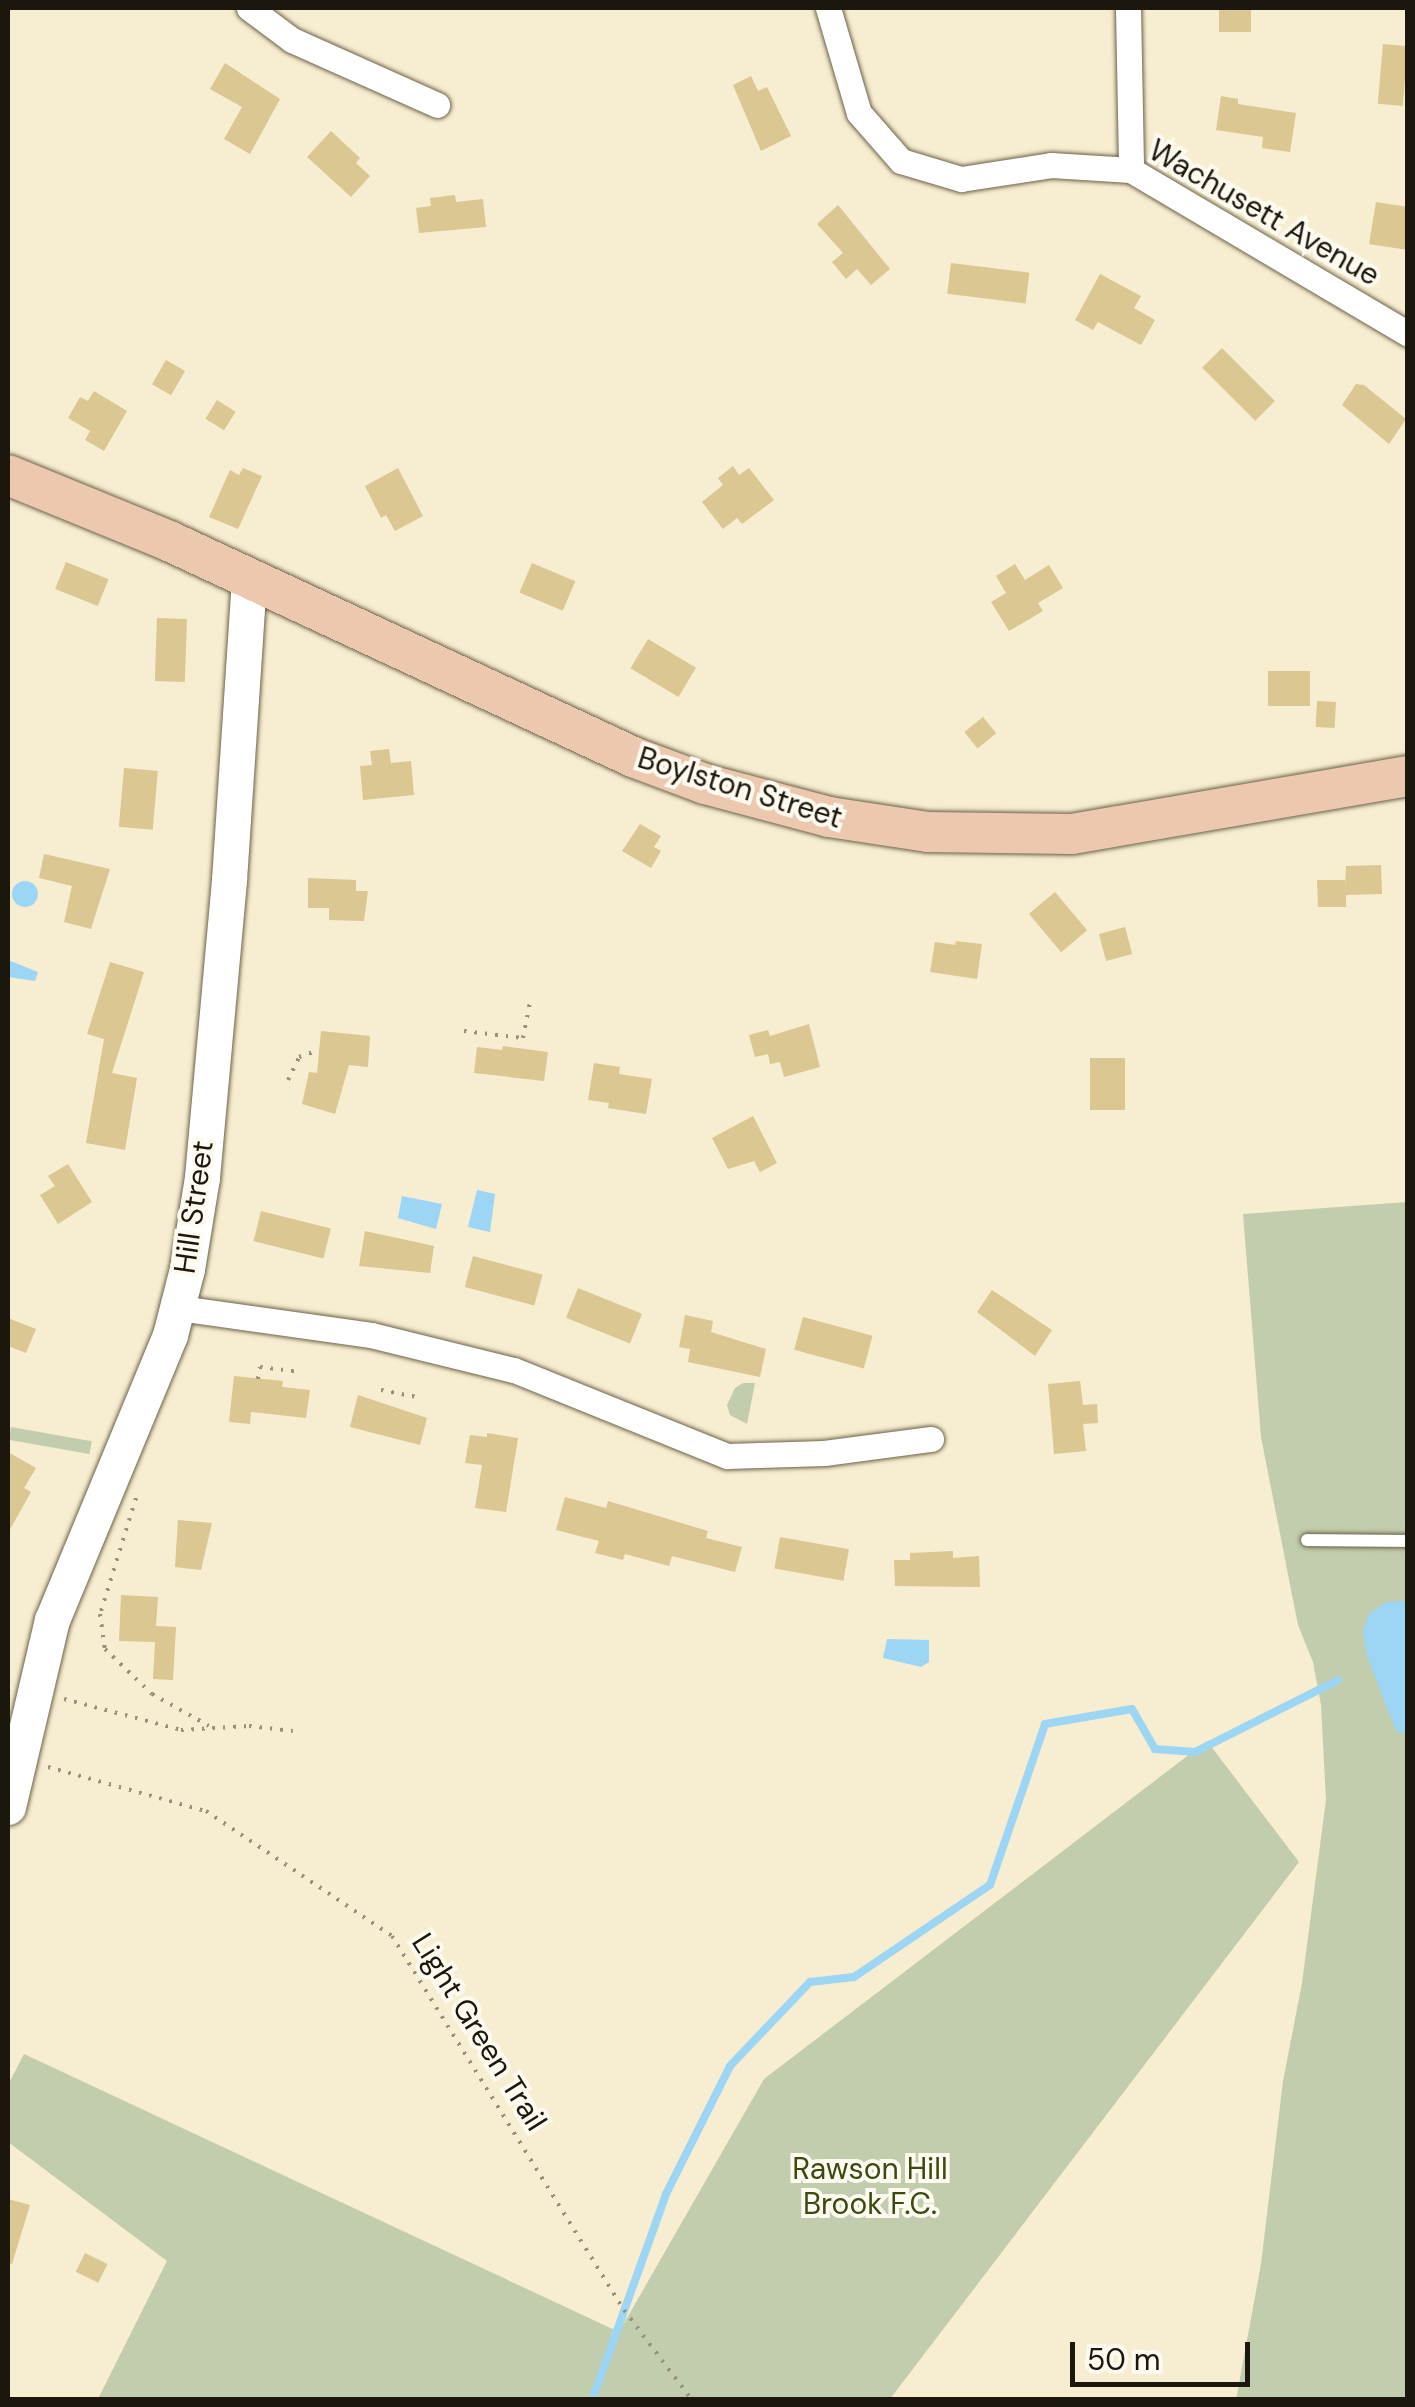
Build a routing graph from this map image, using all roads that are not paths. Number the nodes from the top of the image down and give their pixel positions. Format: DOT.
graph roads {
  1 [pos="250,8"];
  2 [pos="828,8"];
  3 [pos="1128,8"];
  4 [pos="437,105"];
  5 [pos="1131,170"];
  6 [pos="1408,334"];
  7 [pos="8,476"];
  8 [pos="248,578"];
  9 [pos="1408,776"];
  10 [pos="179,1308"];
  11 [pos="931,1439"];
  12 [pos="1307,1540"];
  13 [pos="1408,1541"];
  14 [pos="8,1808"];
  1 -- 4 [label="street"];
  2 -- 5 [label="street, Wachusett Avenue"];
  3 -- 5 [label="street"];
  5 -- 6 [label="street, Wachusett Avenue"];
  7 -- 8 [label="main road, Boylston Street"];
  8 -- 9 [label="main road, Boylston Street"];
  8 -- 10 [label="street, Hill Street"];
  10 -- 11 [label="street"];
  10 -- 14 [label="street, Hill Street"];
  12 -- 13 [label="lane"];
}
